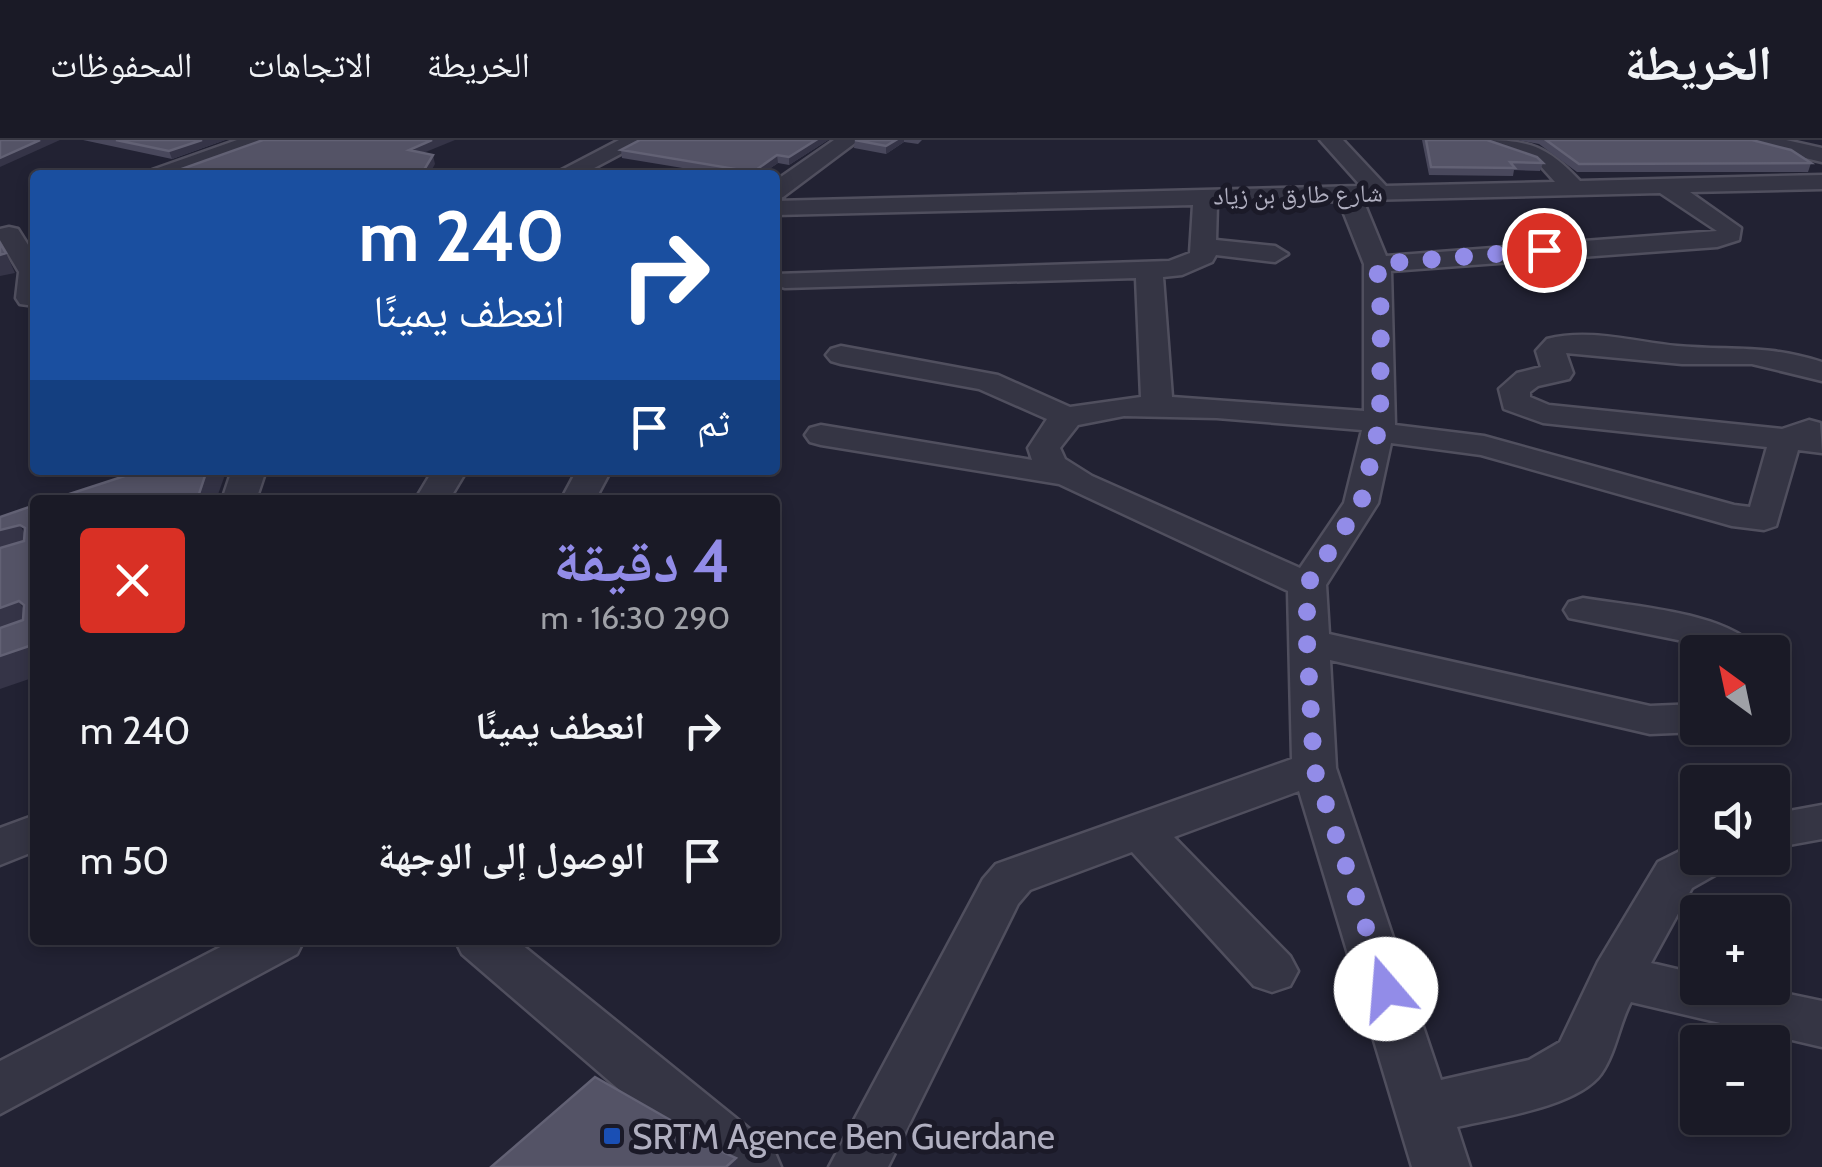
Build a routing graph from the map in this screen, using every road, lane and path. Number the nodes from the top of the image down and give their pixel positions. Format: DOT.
graph roads {
  1 [pos="256,140"];
  2 [pos="636,140"];
  3 [pos="848,140"];
  4 [pos="1331,140"];
  5 [pos="1494,140"];
  6 [pos="1758,140"];
  7 [pos="1822,155"];
  8 [pos="174,170"];
  9 [pos="573,170"];
  10 [pos="1822,182"];
  11 [pos="1666,186"];
  12 [pos="780,188"];
  13 [pos="1574,188"];
  14 [pos="1364,193"];
  15 [pos="1206,197"];
  16 [pos="780,208"];
  17 [pos="11,233"];
  18 [pos="1204,246"];
  19 [pos="1276,254"];
  20 [pos="1377,264"];
  21 [pos="30,268"];
  22 [pos="1149,272"];
  23 [pos="785,280"];
  24 [pos="841,355"];
  25 [pos="1822,372"];
  26 [pos="1157,408"];
  27 [pos="1066,418"];
  28 [pos="1822,424"];
  29 [pos="1379,427"];
  30 [pos="820,435"];
  31 [pos="1788,438"];
  32 [pos="1822,443"];
  33 [pos="1069,476"];
  34 [pos="1307,585"];
  35 [pos="1583,610"];
  36 [pos="1712,635"];
  37 [pos="1307,642"];
  38 [pos="1680,719"];
  39 [pos="1314,768"];
  40 [pos="1822,822"];
  41 [pos="1790,827"];
  42 [pos="1140,831"];
  43 [pos="30,834"];
  44 [pos="0,847"];
  45 [pos="1680,872"];
  46 [pos="270,945"];
  47 [pos="486,945"];
  48 [pos="1272,970"];
  49 [pos="1616,977"];
  50 [pos="1822,1024"];
  51 [pos="0,1089"];
  52 [pos="1423,1109"];
  53 [pos="752,1167"];
  54 [pos="858,1167"];
  55 [pos="1441,1167"];
  1 -- 8 [label="street"];
  2 -- 9 [label="street"];
  3 -- 12 [label="street"];
  4 -- 14 [label="street"];
  5 -- 13 [label="street"];
  6 -- 7 [label="street"];
  10 -- 11 [label="street, شارع طارق بن زياد"];
  11 -- 13 [label="street, شارع طارق بن زياد"];
  11 -- 20 [label="street"];
  13 -- 14 [label="street, شارع طارق بن زياد"];
  14 -- 15 [label="street, شارع طارق بن زياد"];
  14 -- 20 [label="street"];
  15 -- 16 [label="street, شارع طارق بن زياد"];
  15 -- 18 [label="street"];
  17 -- 21 [label="street"];
  18 -- 19 [label="street"];
  18 -- 22 [label="street"];
  20 -- 29 [label="street"];
  22 -- 23 [label="street"];
  22 -- 26 [label="street"];
  24 -- 27 [label="street"];
  25 -- 31 [label="street"];
  26 -- 27 [label="street"];
  26 -- 29 [label="street"];
  27 -- 33 [label="street"];
  28 -- 31 [label="street"];
  29 -- 31 [label="street"];
  29 -- 34 [label="street"];
  30 -- 33 [label="street"];
  31 -- 32 [label="street"];
  33 -- 34 [label="street"];
  34 -- 37 [label="street"];
  35 -- 36 [label="street"];
  37 -- 38 [label="street"];
  37 -- 39 [label="street"];
  39 -- 42 [label="street"];
  39 -- 52 [label="street"];
  40 -- 41 [label="street"];
  42 -- 48 [label="street"];
  42 -- 54 [label="street"];
  43 -- 44 [label="street"];
  45 -- 49 [label="street"];
  46 -- 51 [label="street"];
  47 -- 53 [label="street"];
  49 -- 50 [label="street"];
  49 -- 52 [label="street"];
  52 -- 55 [label="street"];
}
